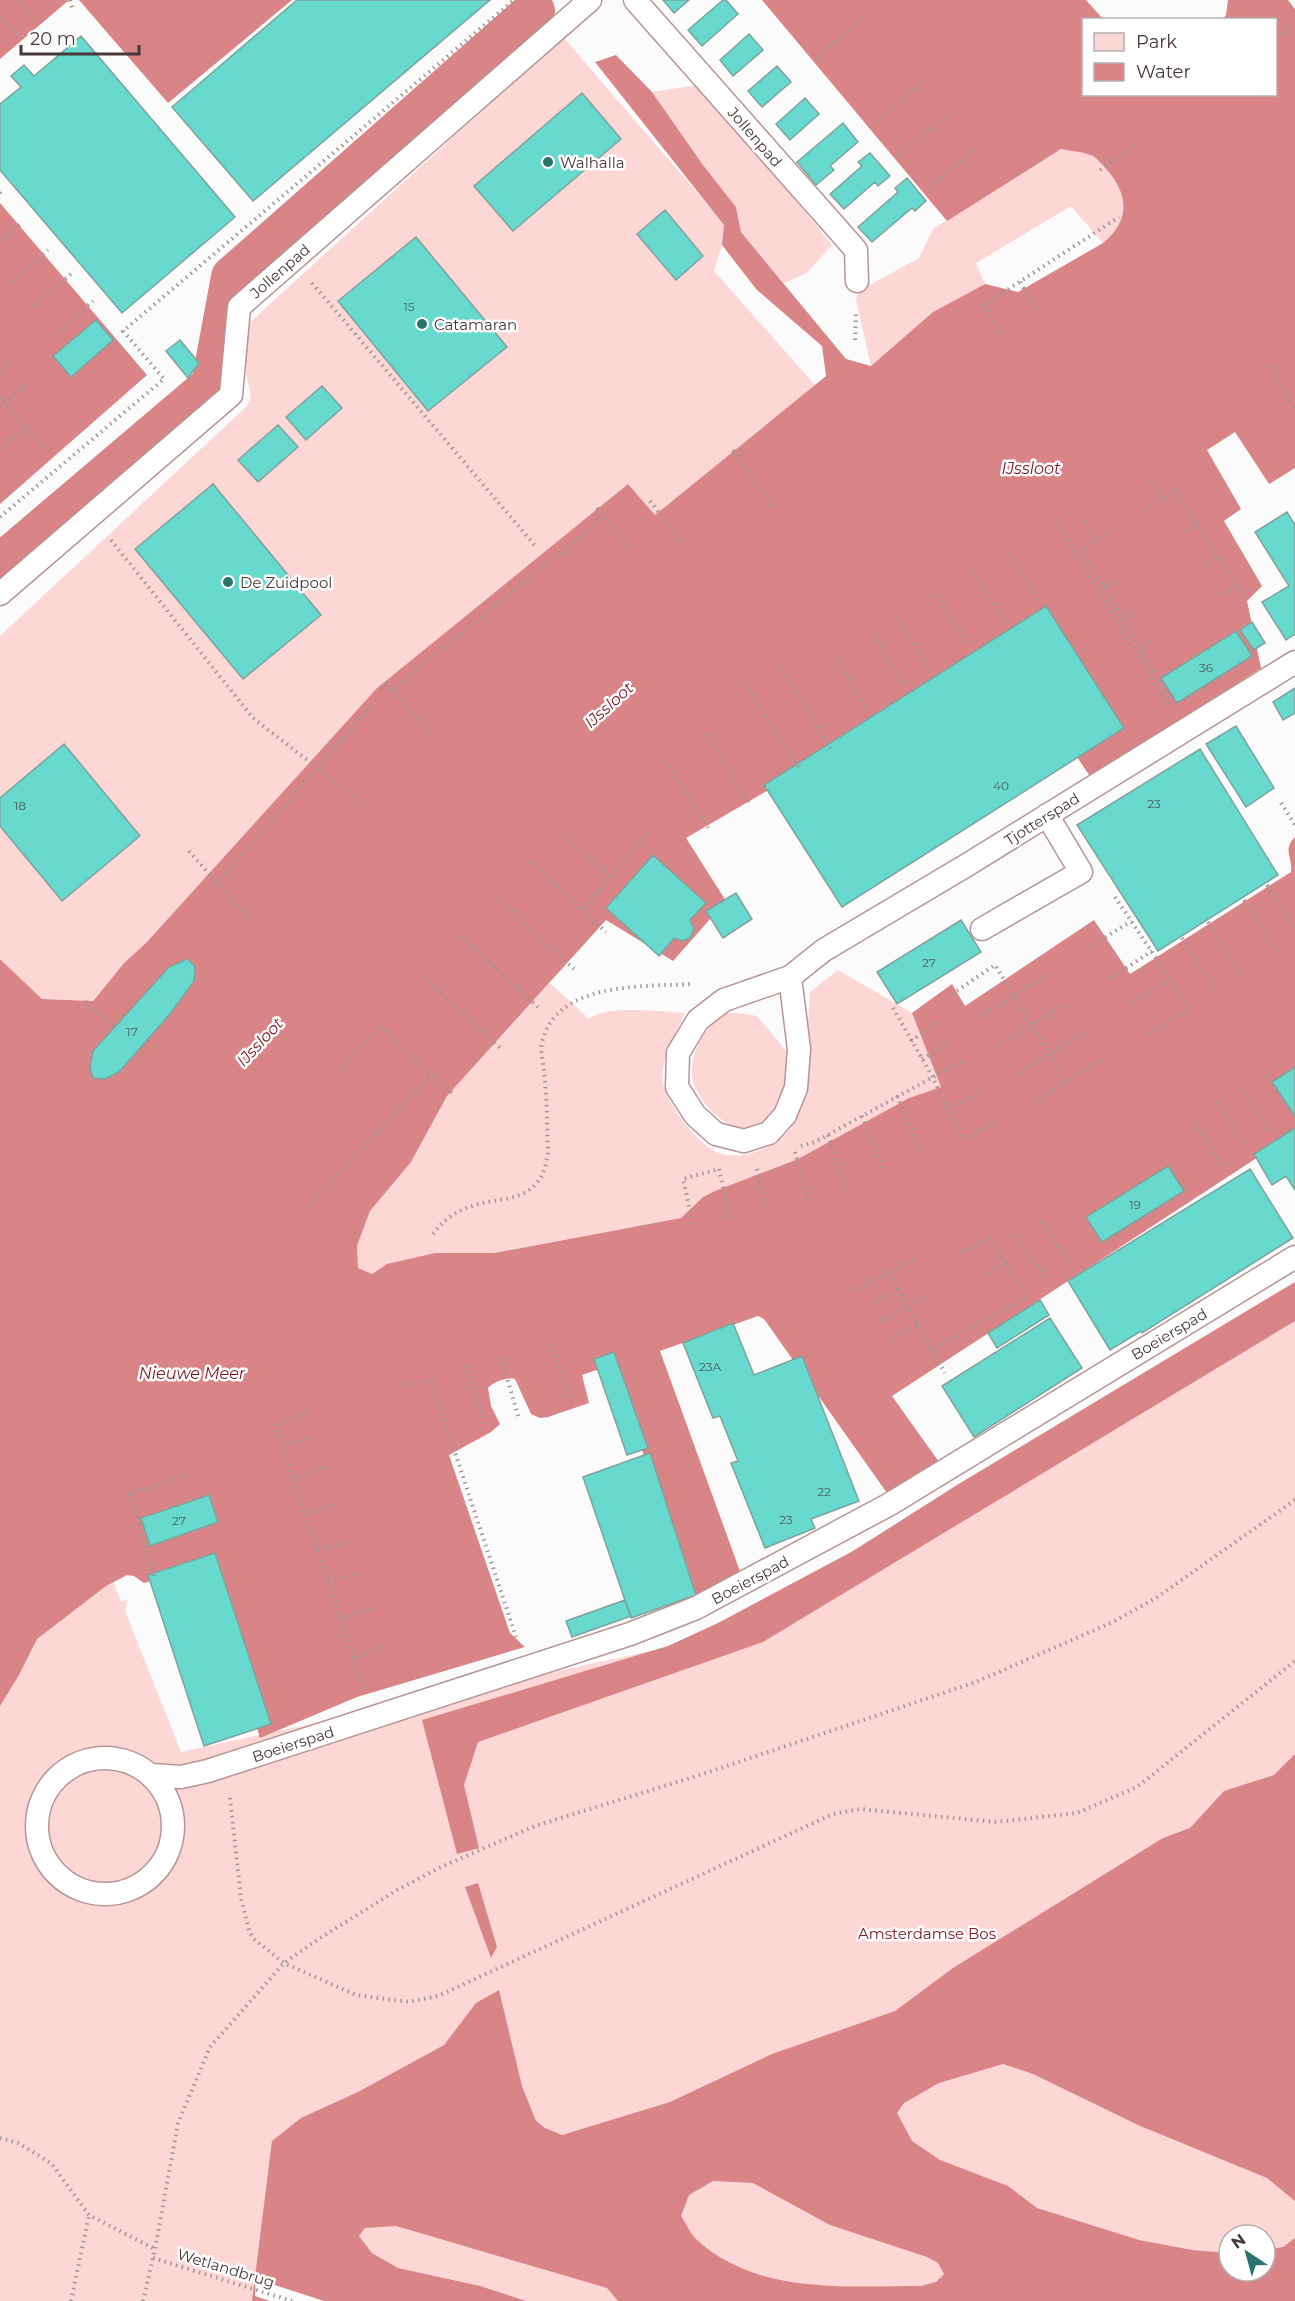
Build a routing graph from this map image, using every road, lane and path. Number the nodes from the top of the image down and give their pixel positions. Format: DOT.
graph roads {
  1 [pos="19,0"];
  2 [pos="70,0"];
  3 [pos="514,0"];
  4 [pos="590,0"];
  5 [pos="635,0"];
  6 [pos="73,11"];
  7 [pos="866,15"];
  8 [pos="0,17"];
  9 [pos="36,19"];
  10 [pos="1295,24"];
  11 [pos="17,36"];
  12 [pos="1277,38"];
  13 [pos="816,58"];
  14 [pos="926,79"];
  15 [pos="948,114"];
  16 [pos="872,125"];
  17 [pos="1138,144"];
  18 [pos="978,146"];
  19 [pos="897,156"];
  20 [pos="1100,170"];
  21 [pos="928,189"];
  22 [pos="1119,217"];
  23 [pos="23,222"];
  24 [pos="0,242"];
  25 [pos="48,250"];
  26 [pos="292,260"];
  27 [pos="70,274"];
  28 [pos="857,281"];
  29 [pos="11,282"];
  30 [pos="1020,282"];
  31 [pos="93,301"];
  32 [pos="33,306"];
  33 [pos="1036,309"];
  34 [pos="56,333"];
  35 [pos="1000,333"];
  36 [pos="11,362"];
  37 [pos="1269,365"];
  38 [pos="0,372"];
  39 [pos="28,383"];
  40 [pos="0,397"];
  41 [pos="5,402"];
  42 [pos="0,406"];
  43 [pos="1295,409"];
  44 [pos="26,427"];
  45 [pos="0,449"];
  46 [pos="733,450"];
  47 [pos="47,451"];
  48 [pos="1151,480"];
  49 [pos="1163,499"];
  50 [pos="650,501"];
  51 [pos="597,508"];
  52 [pos="775,509"];
  53 [pos="1144,510"];
  54 [pos="92,515"];
  55 [pos="0,517"];
  56 [pos="604,517"];
  57 [pos="1055,519"];
  58 [pos="1085,522"];
  59 [pos="1198,524"];
  60 [pos="1112,531"];
  61 [pos="1186,532"];
  62 [pos="1095,542"];
  63 [pos="683,544"];
  64 [pos="537,548"];
  65 [pos="631,549"];
  66 [pos="1010,552"];
  67 [pos="1218,556"];
  68 [pos="1205,565"];
  69 [pos="974,573"];
  70 [pos="1118,579"];
  71 [pos="1238,585"];
  72 [pos="1104,587"];
  73 [pos="0,594"];
  74 [pos="1225,594"];
  75 [pos="937,595"];
  76 [pos="1247,600"];
  77 [pos="1041,604"];
  78 [pos="1138,610"];
  79 [pos="898,618"];
  80 [pos="1123,619"];
  81 [pos="1006,624"];
  82 [pos="874,635"];
  83 [pos="1154,640"];
  84 [pos="969,646"];
  85 [pos="1141,649"];
  86 [pos="836,658"];
  87 [pos="1295,662"];
  88 [pos="780,665"];
  89 [pos="930,670"];
  90 [pos="385,682"];
  91 [pos="746,685"];
  92 [pos="905,686"];
  93 [pos="392,690"];
  94 [pos="375,702"];
  95 [pos="868,710"];
  96 [pos="1186,730"];
  97 [pos="430,734"];
  98 [pos="707,735"];
  99 [pos="831,749"];
  100 [pos="666,760"];
  101 [pos="317,769"];
  102 [pos="800,769"];
  103 [pos="749,802"];
  104 [pos="1281,803"];
  105 [pos="364,804"];
  106 [pos="1047,815"];
  107 [pos="1295,825"];
  108 [pos="708,828"];
  109 [pos="648,834"];
  110 [pos="564,837"];
  111 [pos="189,851"];
  112 [pos="531,862"];
  113 [pos="611,876"];
  114 [pos="217,884"];
  115 [pos="1267,885"];
  116 [pos="1115,897"];
  117 [pos="498,899"];
  118 [pos="1244,900"];
  119 [pos="582,910"];
  120 [pos="1131,921"];
  121 [pos="1208,922"];
  122 [pos="253,924"];
  123 [pos="982,929"];
  124 [pos="1295,929"];
  125 [pos="606,932"];
  126 [pos="462,937"];
  127 [pos="1182,938"];
  128 [pos="1090,947"];
  129 [pos="1152,951"];
  130 [pos="1278,953"];
  131 [pos="574,969"];
  132 [pos="1050,974"];
  133 [pos="1242,975"];
  134 [pos="424,977"];
  135 [pos="790,977"];
  136 [pos="1112,978"];
  137 [pos="1170,980"];
  138 [pos="701,983"];
  139 [pos="1216,991"];
  140 [pos="952,994"];
  141 [pos="1014,996"];
  142 [pos="85,1001"];
  143 [pos="1066,1003"];
  144 [pos="1129,1004"];
  145 [pos="538,1007"];
  146 [pos="893,1008"];
  147 [pos="980,1017"];
  148 [pos="939,1021"];
  149 [pos="1032,1024"];
  150 [pos="113,1026"];
  151 [pos="1084,1032"];
  152 [pos="1149,1034"];
  153 [pos="911,1041"];
  154 [pos="952,1041"];
  155 [pos="997,1046"];
  156 [pos="500,1048"];
  157 [pos="1050,1053"];
  158 [pos="922,1059"];
  159 [pos="1102,1059"];
  160 [pos="964,1060"];
  161 [pos="340,1070"];
  162 [pos="1263,1071"];
  163 [pos="432,1073"];
  164 [pos="1016,1075"];
  165 [pos="932,1076"];
  166 [pos="1067,1082"];
  167 [pos="1241,1088"];
  168 [pos="981,1092"];
  169 [pos="453,1094"];
  170 [pos="897,1096"];
  171 [pos="1034,1102"];
  172 [pos="1217,1102"];
  173 [pos="948,1108"];
  174 [pos="1291,1113"];
  175 [pos="862,1116"];
  176 [pos="997,1122"];
  177 [pos="1194,1123"];
  178 [pos="1269,1130"];
  179 [pos="828,1135"];
  180 [pos="1245,1145"];
  181 [pos="794,1148"];
  182 [pos="922,1154"];
  183 [pos="754,1159"];
  184 [pos="1222,1165"];
  185 [pos="719,1169"];
  186 [pos="883,1172"];
  187 [pos="846,1188"];
  188 [pos="808,1200"];
  189 [pos="310,1206"];
  190 [pos="765,1209"];
  191 [pos="730,1217"];
  192 [pos="1041,1221"];
  193 [pos="433,1234"];
  194 [pos="1017,1235"];
  195 [pos="961,1252"];
  196 [pos="1295,1257"];
  197 [pos="913,1260"];
  198 [pos="1006,1263"];
  199 [pos="1069,1263"];
  200 [pos="889,1273"];
  201 [pos="984,1275"];
  202 [pos="1045,1277"];
  203 [pos="898,1290"];
  204 [pos="853,1291"];
  205 [pos="925,1297"];
  206 [pos="870,1304"];
  207 [pos="908,1306"];
  208 [pos="880,1320"];
  209 [pos="918,1324"];
  210 [pos="889,1341"];
  211 [pos="551,1344"];
  212 [pos="931,1350"];
  213 [pos="501,1357"];
  214 [pos="466,1365"];
  215 [pos="945,1373"];
  216 [pos="401,1385"];
  217 [pos="571,1401"];
  218 [pos="309,1413"];
  219 [pos="519,1419"];
  220 [pos="486,1425"];
  221 [pos="316,1434"];
  222 [pos="283,1447"];
  223 [pos="326,1467"];
  224 [pos="193,1472"];
  225 [pos="294,1479"];
  226 [pos="1295,1500"];
  227 [pos="337,1503"];
  228 [pos="305,1514"];
  229 [pos="350,1540"];
  230 [pos="318,1550"];
  231 [pos="362,1571"];
  232 [pos="154,1576"];
  233 [pos="329,1583"];
  234 [pos="374,1607"];
  235 [pos="341,1619"];
  236 [pos="516,1640"];
  237 [pos="385,1646"];
  238 [pos="354,1658"];
  239 [pos="1295,1661"];
  240 [pos="367,1697"];
  241 [pos="226,1766"];
  242 [pos="151,1775"];
  243 [pos="284,1963"];
  244 [pos="0,2138"];
  245 [pos="89,2215"];
  246 [pos="155,2249"];
  247 [pos="153,2258"];
  248 [pos="71,2301"];
  249 [pos="143,2301"];
  250 [pos="292,2301"];
  1 -- 9 [label="path"];
  2 -- 6 [label="path"];
  3 -- 55 [label="path"];
  4 -- 26 [label="lane, Jollenpad"];
  5 -- 28 [label="lane, Jollenpad"];
  7 -- 13 [label="path"];
  8 -- 11 [label="path"];
  10 -- 12 [label="path"];
  14 -- 16 [label="path"];
  15 -- 19 [label="path"];
  17 -- 20 [label="path"];
  18 -- 21 [label="path"];
  22 -- 30 [label="path"];
  23 -- 24 [label="path"];
  25 -- 29 [label="path"];
  26 -- 54 [label="lane, Jollenpad"];
  26 -- 64 [label="path"];
  27 -- 32 [label="path"];
  30 -- 33 [label="path"];
  30 -- 35 [label="path"];
  31 -- 34 [label="path"];
  36 -- 38 [label="path"];
  37 -- 43 [label="path"];
  39 -- 41 [label="path"];
  40 -- 41 [label="path"];
  41 -- 42 [label="path"];
  41 -- 44 [label="path"];
  44 -- 45 [label="path"];
  44 -- 47 [label="path"];
  46 -- 52 [label="path"];
  48 -- 49 [label="path"];
  49 -- 53 [label="path"];
  49 -- 59 [label="path"];
  50 -- 63 [label="path"];
  51 -- 56 [label="path"];
  54 -- 73 [label="lane, Jollenpad"];
  54 -- 101 [label="path"];
  56 -- 65 [label="path"];
  56 -- 93 [label="path"];
  57 -- 96 [label="path"];
  58 -- 62 [label="path"];
  59 -- 61 [label="path"];
  59 -- 67 [label="path"];
  60 -- 62 [label="path"];
  62 -- 72 [label="path"];
  66 -- 77 [label="path"];
  67 -- 68 [label="path"];
  67 -- 71 [label="path"];
  69 -- 81 [label="path"];
  70 -- 72 [label="path"];
  71 -- 74 [label="path"];
  71 -- 76 [label="path"];
  72 -- 80 [label="path"];
  75 -- 84 [label="path"];
  78 -- 80 [label="path"];
  79 -- 89 [label="path"];
  80 -- 85 [label="path"];
  82 -- 92 [label="path"];
  83 -- 85 [label="path"];
  85 -- 96 [label="path"];
  86 -- 95 [label="path"];
  87 -- 96 [label="lane, Tjotterspad"];
  88 -- 99 [label="path"];
  90 -- 93 [label="path"];
  91 -- 102 [label="path"];
  93 -- 97 [label="path"];
  94 -- 101 [label="path"];
  96 -- 106 [label="lane, Tjotterspad"];
  98 -- 103 [label="path"];
  100 -- 108 [label="path"];
  101 -- 105 [label="path"];
  101 -- 114 [label="path"];
  104 -- 107 [label="path"];
  106 -- 123 [label="lane"];
  106 -- 135 [label="lane, Tjotterspad"];
  109 -- 113 [label="path"];
  110 -- 113 [label="path"];
  111 -- 114 [label="path"];
  112 -- 119 [label="path"];
  113 -- 119 [label="path"];
  114 -- 122 [label="path"];
  115 -- 124 [label="path"];
  116 -- 120 [label="path"];
  117 -- 131 [label="path"];
  118 -- 130 [label="path"];
  119 -- 125 [label="path"];
  120 -- 128 [label="path"];
  120 -- 129 [label="path"];
  121 -- 133 [label="path"];
  126 -- 145 [label="path"];
  127 -- 139 [label="path"];
  129 -- 136 [label="path"];
  129 -- 137 [label="path"];
  132 -- 141 [label="path"];
  134 -- 156 [label="path"];
  135 -- 135 [label="lane"];
  137 -- 144 [label="path"];
  137 -- 152 [label="path"];
  138 -- 193 [label="path"];
  140 -- 141 [label="path"];
  141 -- 147 [label="path"];
  141 -- 149 [label="path"];
  142 -- 150 [label="path"];
  143 -- 149 [label="path"];
  146 -- 153 [label="path"];
  148 -- 153 [label="path"];
  149 -- 155 [label="path"];
  149 -- 157 [label="path"];
  151 -- 157 [label="path"];
  153 -- 158 [label="path"];
  154 -- 158 [label="path"];
  157 -- 164 [label="path"];
  157 -- 166 [label="path"];
  158 -- 165 [label="path"];
  159 -- 166 [label="path"];
  160 -- 165 [label="path"];
  161 -- 163 [label="path"];
  162 -- 174 [label="path"];
  163 -- 169 [label="path"];
  163 -- 189 [label="path"];
  165 -- 173 [label="path"];
  166 -- 171 [label="path"];
  167 -- 178 [label="path"];
  168 -- 173 [label="path"];
  170 -- 182 [label="path"];
  172 -- 180 [label="path"];
  173 -- 176 [label="path"];
  175 -- 186 [label="path"];
  177 -- 184 [label="path"];
  179 -- 187 [label="path"];
  181 -- 188 [label="path"];
  183 -- 190 [label="path"];
  185 -- 191 [label="path"];
  192 -- 199 [label="path"];
  194 -- 202 [label="path"];
  195 -- 198 [label="path"];
  196 -- 241 [label="lane, Boeierspad"];
  197 -- 200 [label="path"];
  198 -- 201 [label="path"];
  198 -- 212 [label="path"];
  200 -- 203 [label="path"];
  200 -- 204 [label="path"];
  203 -- 206 [label="path"];
  203 -- 207 [label="path"];
  205 -- 207 [label="path"];
  207 -- 208 [label="path"];
  207 -- 209 [label="path"];
  209 -- 210 [label="path"];
  209 -- 212 [label="path"];
  211 -- 217 [label="path"];
  212 -- 215 [label="path"];
  213 -- 219 [label="path"];
  214 -- 220 [label="path"];
  216 -- 236 [label="path"];
  218 -- 222 [label="path"];
  221 -- 222 [label="path"];
  222 -- 225 [label="path"];
  223 -- 225 [label="path"];
  224 -- 232 [label="path"];
  225 -- 228 [label="path"];
  226 -- 243 [label="path"];
  227 -- 228 [label="path"];
  228 -- 230 [label="path"];
  229 -- 230 [label="path"];
  230 -- 233 [label="path"];
  231 -- 233 [label="path"];
  233 -- 235 [label="path"];
  234 -- 235 [label="path"];
  235 -- 238 [label="path"];
  237 -- 238 [label="path"];
  238 -- 240 [label="path"];
  239 -- 243 [label="path"];
  241 -- 242 [label="lane, Boeierspad"];
  241 -- 243 [label="path"];
  242 -- 242 [label="lane"];
  243 -- 246 [label="path"];
  244 -- 245 [label="path"];
  245 -- 246 [label="path"];
  245 -- 248 [label="path"];
  246 -- 247 [label="path"];
  247 -- 249 [label="path"];
  247 -- 250 [label="path, Wetlandbrug"];
}
